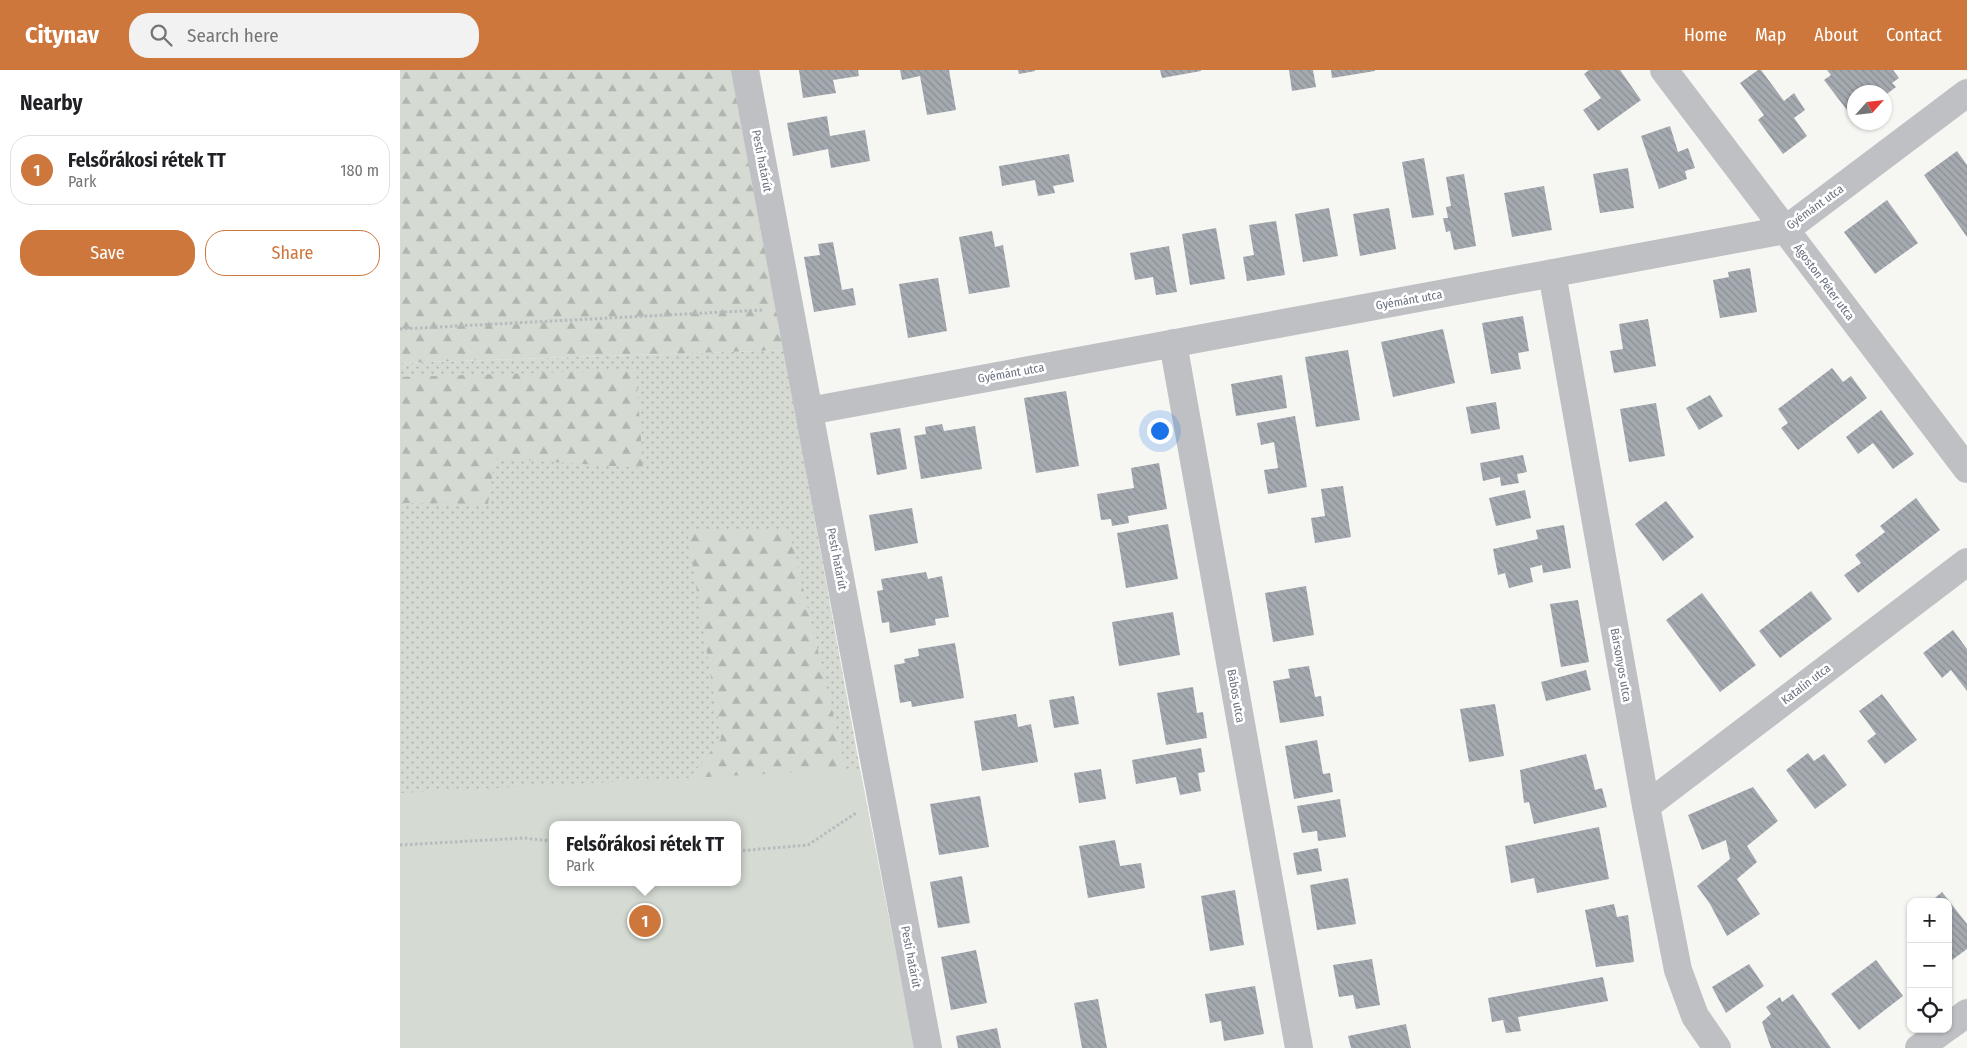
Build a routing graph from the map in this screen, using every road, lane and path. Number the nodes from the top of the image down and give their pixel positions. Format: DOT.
graph roads {
  1 [pos="745,70"];
  2 [pos="1664,70"];
  3 [pos="1967,93"];
  4 [pos="1785,230"];
  5 [pos="1552,273"];
  6 [pos="790,308"];
  7 [pos="400,329"];
  8 [pos="1173,343"];
  9 [pos="809,411"];
  10 [pos="1967,469"];
  11 [pos="1967,562"];
  12 [pos="880,794"];
  13 [pos="1646,806"];
  14 [pos="549,841"];
  15 [pos="400,845"];
  16 [pos="741,851"];
  17 [pos="1967,1013"];
  18 [pos="1936,1038"];
  19 [pos="928,1048"];
  20 [pos="1299,1048"];
  21 [pos="1717,1048"];
  1 -- 6 [label="street, Pesti határút"];
  2 -- 4 [label="street, Ágoston Péter utca"];
  3 -- 4 [label="street, Gyémánt utca"];
  4 -- 5 [label="street, Gyémánt utca"];
  4 -- 10 [label="street, Ágoston Péter utca"];
  5 -- 8 [label="street, Gyémánt utca"];
  5 -- 13 [label="street, Bársonyos utca"];
  6 -- 7 [label="path"];
  6 -- 9 [label="street, Pesti határút"];
  8 -- 9 [label="street, Gyémánt utca"];
  8 -- 20 [label="street, Bábos utca"];
  9 -- 12 [label="street, Pesti határút"];
  11 -- 13 [label="street, Katalin utca"];
  12 -- 16 [label="path"];
  12 -- 19 [label="street, Pesti határút"];
  13 -- 21 [label="street, Bársonyos utca"];
  14 -- 15 [label="path"];
  17 -- 18 [label="street"];
}
